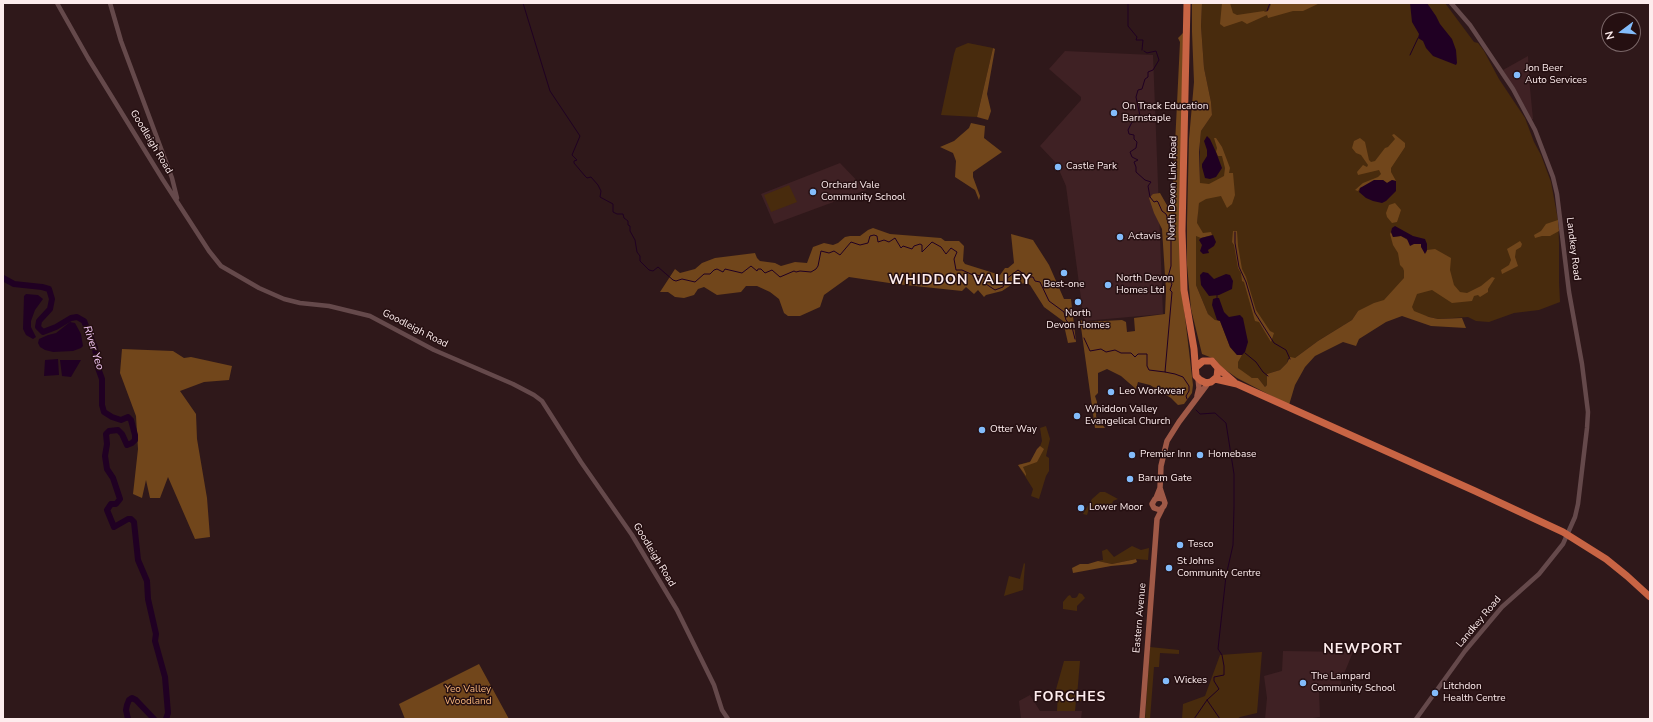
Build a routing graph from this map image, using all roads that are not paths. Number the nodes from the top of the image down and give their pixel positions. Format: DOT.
graph roads {
  1 [pos="57,3"];
  2 [pos="110,3"];
  3 [pos="1187,3"];
  4 [pos="1451,3"];
  5 [pos="179,203"];
  6 [pos="1194,349"];
  7 [pos="1206,360"];
  8 [pos="1196,367"];
  9 [pos="1218,368"];
  10 [pos="1198,378"];
  11 [pos="1212,381"];
  12 [pos="1237,384"];
  13 [pos="1193,406"];
  14 [pos="1160,488"];
  15 [pos="1156,498"];
  16 [pos="1163,499"];
  17 [pos="1159,509"];
  18 [pos="1650,597"];
  19 [pos="728,719"];
  20 [pos="1142,719"];
  21 [pos="1416,719"];
  1 -- 5 [label="street, Goodleigh Road"];
  2 -- 5 [label="street"];
  3 -- 6 [label="highway, North Devon Link Road"];
  4 -- 21 [label="street, Landkey Road"];
  5 -- 19 [label="street, Goodleigh Road"];
  6 -- 7 [label="highway"];
  6 -- 8 [label="highway, North Devon Link Road"];
  7 -- 8 [label="highway"];
  7 -- 9 [label="highway"];
  8 -- 10 [label="highway"];
  9 -- 11 [label="highway"];
  9 -- 12 [label="highway"];
  10 -- 11 [label="highway"];
  10 -- 13 [label="main road"];
  11 -- 12 [label="highway"];
  11 -- 13 [label="main road"];
  12 -- 18 [label="highway"];
  13 -- 14 [label="main road"];
  14 -- 15 [label="main road"];
  14 -- 16 [label="main road"];
  15 -- 16 [label="main road"];
  15 -- 17 [label="main road"];
  16 -- 17 [label="main road"];
  17 -- 20 [label="main road, Eastern Avenue"];
}
